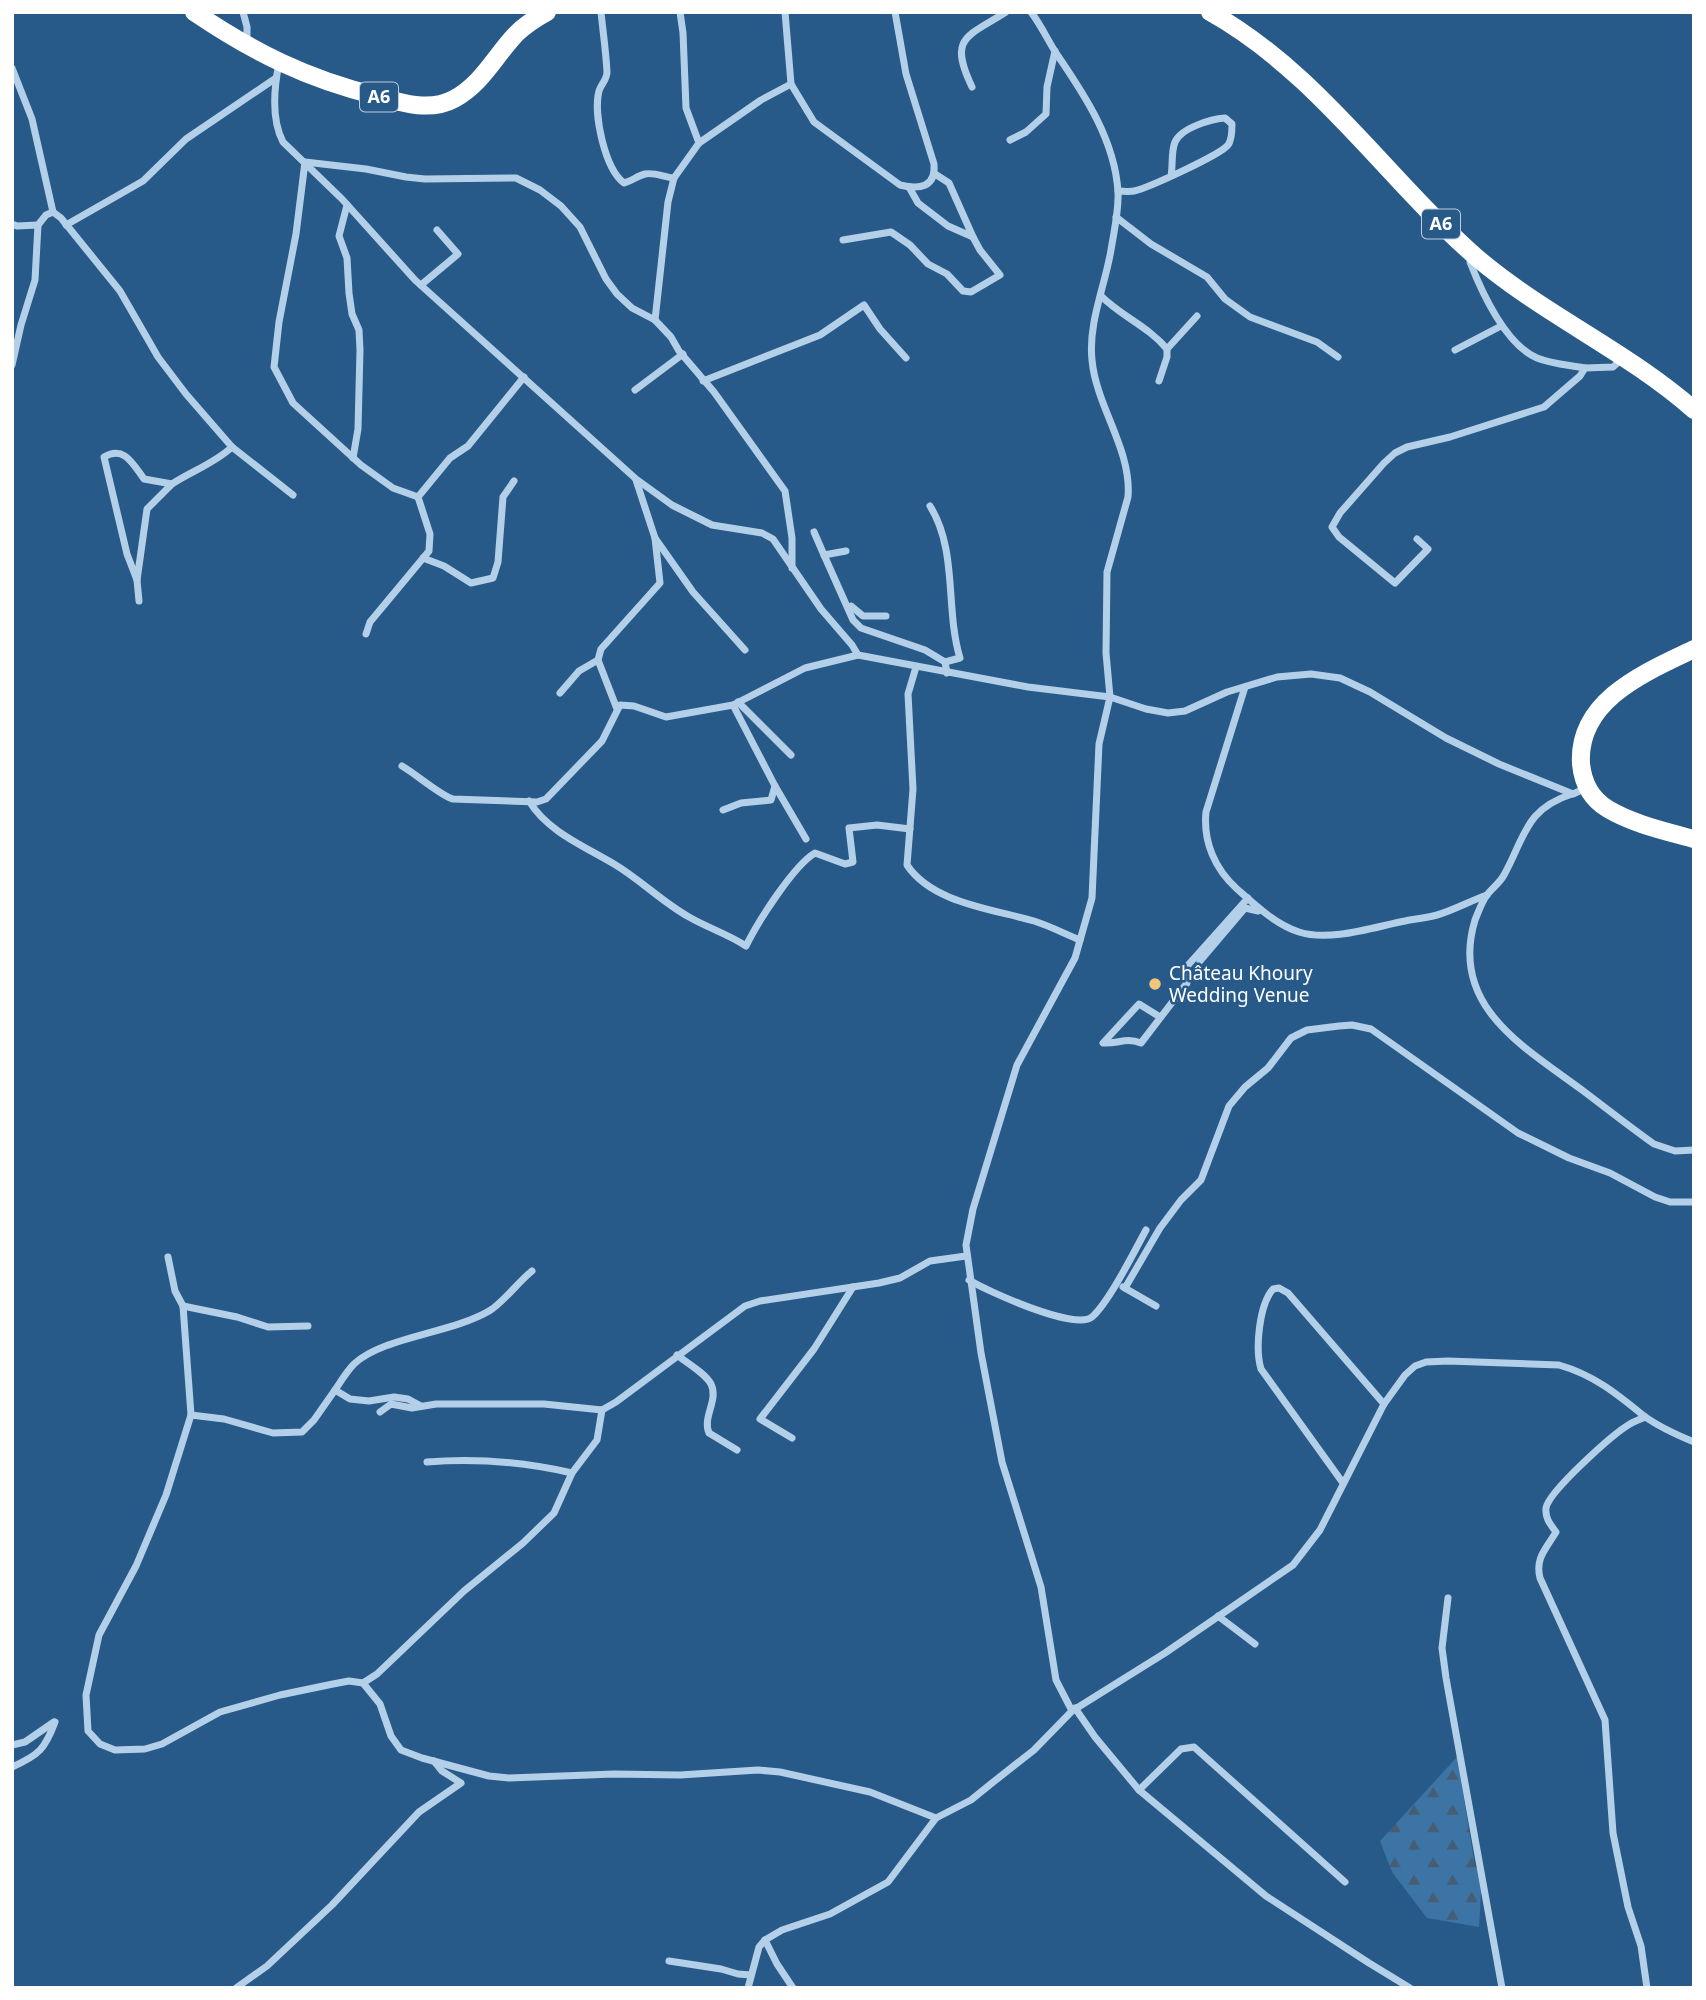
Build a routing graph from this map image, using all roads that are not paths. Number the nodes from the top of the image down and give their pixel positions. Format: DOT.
graph roads {
  1 [pos="194,12"];
  2 [pos="243,12"];
  3 [pos="546,12"];
  4 [pos="601,12"];
  5 [pos="680,12"];
  6 [pos="785,12"];
  7 [pos="895,12"];
  8 [pos="1006,12"];
  9 [pos="1031,12"];
  10 [pos="1210,12"];
  11 [pos="1232,18"];
  12 [pos="247,46"];
  13 [pos="1055,51"];
  14 [pos="12,68"];
  15 [pos="278,71"];
  16 [pos="791,84"];
  17 [pos="972,87"];
  18 [pos="1010,140"];
  19 [pos="699,143"];
  20 [pos="305,162"];
  21 [pos="935,174"];
  22 [pos="1171,176"];
  23 [pos="674,178"];
  24 [pos="909,187"];
  25 [pos="1118,191"];
  26 [pos="347,205"];
  27 [pos="53,212"];
  28 [pos="1116,217"];
  29 [pos="12,224"];
  30 [pos="38,225"];
  31 [pos="66,225"];
  32 [pos="437,230"];
  33 [pos="973,237"];
  34 [pos="843,240"];
  35 [pos="1473,254"];
  36 [pos="421,285"];
  37 [pos="1101,296"];
  38 [pos="1197,316"];
  39 [pos="655,320"];
  40 [pos="1502,326"];
  41 [pos="1167,349"];
  42 [pos="1455,350"];
  43 [pos="683,354"];
  44 [pos="1338,357"];
  45 [pos="906,358"];
  46 [pos="1623,358"];
  47 [pos="12,365"];
  48 [pos="1585,368"];
  49 [pos="524,377"];
  50 [pos="703,380"];
  51 [pos="1159,380"];
  52 [pos="635,390"];
  53 [pos="1694,410"];
  54 [pos="232,447"];
  55 [pos="353,458"];
  56 [pos="636,479"];
  57 [pos="514,481"];
  58 [pos="172,484"];
  59 [pos="293,495"];
  60 [pos="418,497"];
  61 [pos="930,506"];
  62 [pos="814,532"];
  63 [pos="655,538"];
  64 [pos="1418,539"];
  65 [pos="846,551"];
  66 [pos="824,555"];
  67 [pos="423,558"];
  68 [pos="792,569"];
  69 [pos="137,580"];
  70 [pos="139,601"];
  71 [pos="847,607"];
  72 [pos="886,616"];
  73 [pos="366,634"];
  74 [pos="1694,649"];
  75 [pos="745,650"];
  76 [pos="858,655"];
  77 [pos="598,660"];
  78 [pos="944,662"];
  79 [pos="916,667"];
  80 [pos="947,673"];
  81 [pos="1245,687"];
  82 [pos="560,693"];
  83 [pos="1110,697"];
  84 [pos="735,704"];
  85 [pos="617,709"];
  86 [pos="791,755"];
  87 [pos="402,766"];
  88 [pos="775,786"];
  89 [pos="1580,791"];
  90 [pos="529,801"];
  91 [pos="723,810"];
  92 [pos="910,829"];
  93 [pos="806,839"];
  94 [pos="1694,839"];
  95 [pos="1487,895"];
  96 [pos="1248,898"];
  97 [pos="1262,911"];
  98 [pos="1080,940"];
  99 [pos="1200,961"];
  100 [pos="1160,1017"];
  101 [pos="1694,1150"];
  102 [pos="1694,1202"];
  103 [pos="1146,1230"];
  104 [pos="966,1256"];
  105 [pos="168,1257"];
  106 [pos="532,1271"];
  107 [pos="969,1280"];
  108 [pos="1115,1284"];
  109 [pos="853,1287"];
  110 [pos="1125,1288"];
  111 [pos="183,1306"];
  112 [pos="1156,1306"];
  113 [pos="308,1326"];
  114 [pos="677,1355"];
  115 [pos="335,1390"];
  116 [pos="1384,1404"];
  117 [pos="421,1407"];
  118 [pos="602,1410"];
  119 [pos="380,1412"];
  120 [pos="191,1415"];
  121 [pos="1645,1417"];
  122 [pos="792,1438"];
  123 [pos="1694,1442"];
  124 [pos="737,1450"];
  125 [pos="427,1462"];
  126 [pos="572,1473"];
  127 [pos="1343,1483"];
  128 [pos="1448,1598"];
  129 [pos="1218,1616"];
  130 [pos="1255,1644"];
  131 [pos="363,1683"];
  132 [pos="1074,1710"];
  133 [pos="12,1745"];
  134 [pos="434,1761"];
  135 [pos="12,1767"];
  136 [pos="1139,1790"];
  137 [pos="936,1818"];
  138 [pos="1345,1882"];
  139 [pos="765,1940"];
  140 [pos="668,1961"];
  141 [pos="751,1975"];
  142 [pos="236,1988"];
  143 [pos="748,1988"];
  144 [pos="793,1988"];
  145 [pos="1410,1988"];
  146 [pos="1502,1988"];
  147 [pos="1647,1988"];
  1 -- 12 [label="highway, A6"];
  2 -- 12 [label="street"];
  3 -- 15 [label="highway, A6"];
  4 -- 23 [label="street"];
  5 -- 19 [label="street"];
  6 -- 16 [label="street"];
  7 -- 21 [label="street"];
  8 -- 17 [label="street"];
  9 -- 13 [label="street"];
  10 -- 11 [label="highway, A6"];
  11 -- 35 [label="highway, A6"];
  12 -- 15 [label="highway, A6"];
  13 -- 18 [label="street"];
  13 -- 25 [label="street"];
  14 -- 27 [label="street"];
  15 -- 20 [label="street"];
  15 -- 31 [label="street"];
  16 -- 19 [label="street"];
  16 -- 24 [label="street"];
  19 -- 23 [label="street"];
  20 -- 26 [label="street"];
  20 -- 39 [label="street"];
  20 -- 55 [label="street"];
  21 -- 24 [label="street"];
  21 -- 33 [label="street"];
  22 -- 22 [label="street"];
  22 -- 25 [label="street"];
  23 -- 39 [label="street"];
  24 -- 33 [label="street"];
  25 -- 28 [label="street"];
  26 -- 36 [label="street"];
  26 -- 55 [label="street"];
  27 -- 30 [label="street"];
  27 -- 31 [label="street"];
  28 -- 37 [label="street"];
  28 -- 44 [label="street"];
  29 -- 30 [label="street"];
  30 -- 47 [label="street"];
  31 -- 54 [label="street"];
  32 -- 36 [label="street"];
  33 -- 34 [label="street"];
  35 -- 40 [label="street"];
  35 -- 46 [label="highway, A6"];
  36 -- 49 [label="street"];
  37 -- 41 [label="street"];
  37 -- 83 [label="street"];
  38 -- 41 [label="street"];
  39 -- 43 [label="street"];
  40 -- 42 [label="street"];
  40 -- 48 [label="street"];
  41 -- 51 [label="street"];
  43 -- 50 [label="street"];
  43 -- 52 [label="street"];
  45 -- 50 [label="street"];
  46 -- 48 [label="street"];
  46 -- 53 [label="highway, A6"];
  48 -- 64 [label="street"];
  49 -- 56 [label="street"];
  49 -- 60 [label="street"];
  50 -- 68 [label="street"];
  54 -- 58 [label="street"];
  54 -- 59 [label="street"];
  55 -- 60 [label="street"];
  56 -- 63 [label="street"];
  56 -- 68 [label="street"];
  57 -- 67 [label="street"];
  58 -- 69 [label="street"];
  58 -- 69 [label="street"];
  60 -- 67 [label="street"];
  61 -- 78 [label="street"];
  62 -- 66 [label="street"];
  63 -- 75 [label="street"];
  63 -- 77 [label="street"];
  65 -- 66 [label="street"];
  66 -- 71 [label="street"];
  67 -- 73 [label="street"];
  68 -- 76 [label="street"];
  69 -- 70 [label="street"];
  71 -- 72 [label="street"];
  71 -- 78 [label="street"];
  74 -- 89 [label="highway"];
  76 -- 79 [label="street"];
  76 -- 84 [label="street"];
  77 -- 82 [label="street"];
  77 -- 85 [label="street"];
  78 -- 80 [label="street"];
  79 -- 80 [label="street"];
  79 -- 92 [label="street"];
  80 -- 83 [label="street"];
  81 -- 83 [label="street"];
  81 -- 89 [label="street"];
  81 -- 96 [label="street"];
  83 -- 98 [label="street"];
  84 -- 85 [label="street"];
  84 -- 86 [label="street"];
  84 -- 88 [label="street"];
  85 -- 90 [label="street"];
  87 -- 90 [label="street"];
  88 -- 91 [label="street"];
  88 -- 93 [label="street"];
  89 -- 94 [label="highway"];
  89 -- 95 [label="street"];
  90 -- 92 [label="street"];
  92 -- 98 [label="street"];
  95 -- 97 [label="street"];
  95 -- 101 [label="street"];
  96 -- 97 [label="street"];
  96 -- 100 [label="street"];
  97 -- 99 [label="street"];
  98 -- 104 [label="street"];
  100 -- 100 [label="street"];
  102 -- 110 [label="street"];
  103 -- 108 [label="street"];
  104 -- 107 [label="street"];
  104 -- 109 [label="street"];
  105 -- 111 [label="street"];
  106 -- 115 [label="street"];
  107 -- 108 [label="street"];
  107 -- 132 [label="street"];
  108 -- 110 [label="street"];
  109 -- 114 [label="street"];
  109 -- 122 [label="street"];
  110 -- 112 [label="street"];
  111 -- 113 [label="street"];
  111 -- 120 [label="street"];
  114 -- 118 [label="street"];
  114 -- 124 [label="street"];
  115 -- 117 [label="street"];
  115 -- 120 [label="street"];
  116 -- 121 [label="street"];
  116 -- 127 [label="street"];
  116 -- 127 [label="street"];
  117 -- 118 [label="street"];
  117 -- 119 [label="street"];
  118 -- 126 [label="street"];
  120 -- 131 [label="street"];
  121 -- 123 [label="street"];
  121 -- 147 [label="street"];
  125 -- 126 [label="street"];
  126 -- 131 [label="street"];
  127 -- 129 [label="street"];
  128 -- 146 [label="street"];
  129 -- 130 [label="street"];
  129 -- 132 [label="street"];
  131 -- 134 [label="street"];
  132 -- 136 [label="street"];
  132 -- 137 [label="street"];
  133 -- 135 [label="street"];
  134 -- 137 [label="street"];
  134 -- 142 [label="street"];
  136 -- 138 [label="street"];
  136 -- 145 [label="street"];
  137 -- 139 [label="street"];
  139 -- 141 [label="street"];
  139 -- 144 [label="street"];
  140 -- 141 [label="street"];
  141 -- 143 [label="street"];
}
